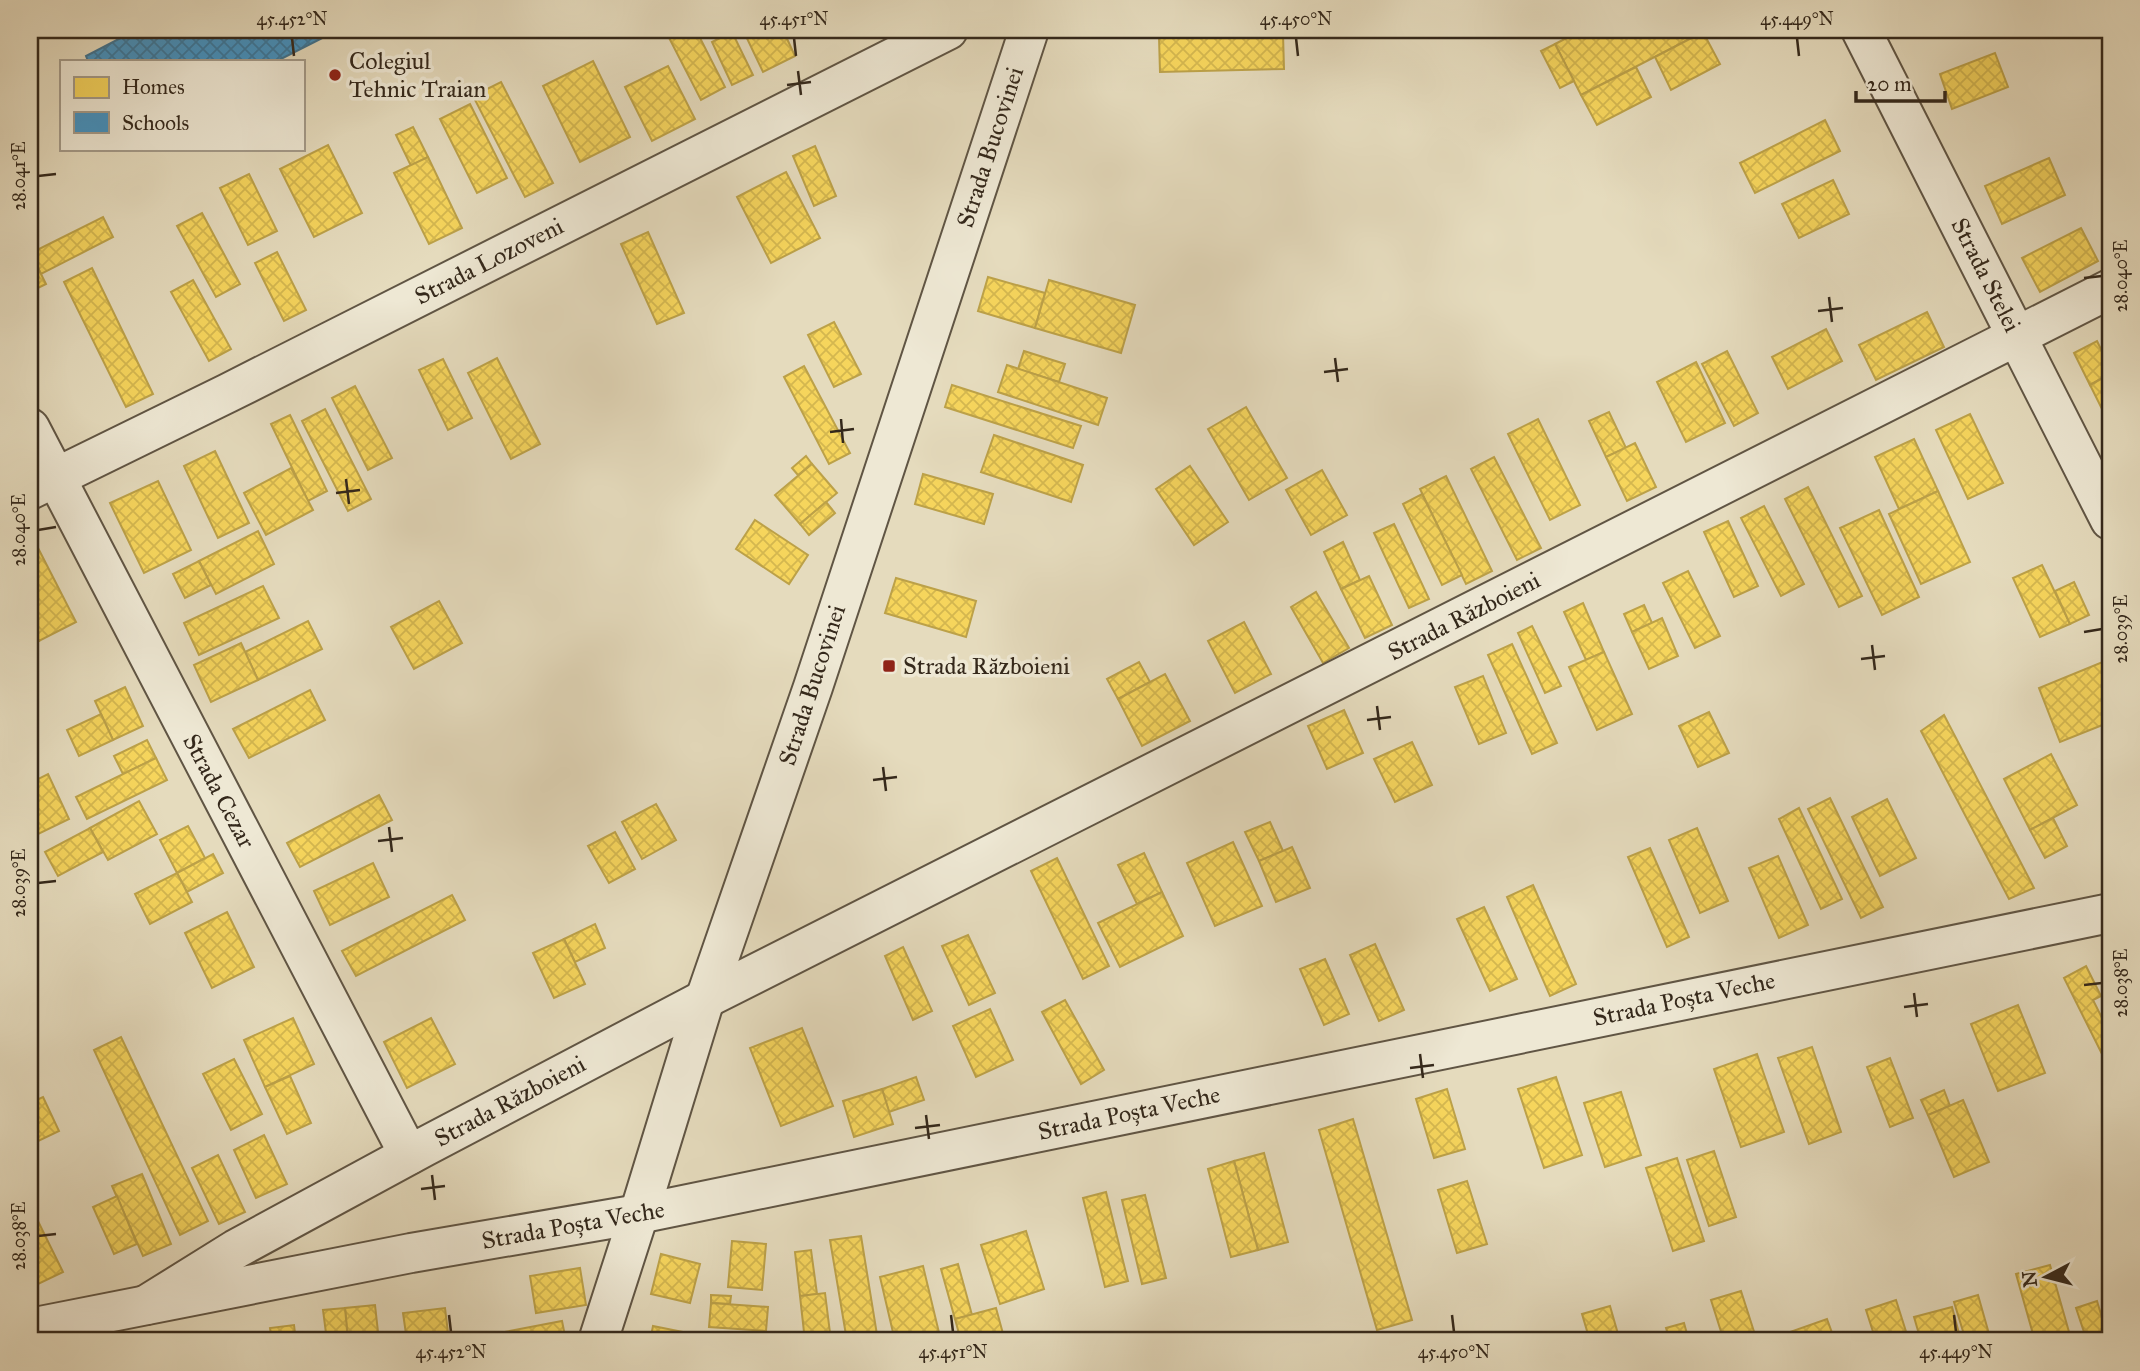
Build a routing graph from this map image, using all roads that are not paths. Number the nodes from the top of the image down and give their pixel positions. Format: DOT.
graph roads {
  1 [pos="948,30"];
  2 [pos="1028,30"];
  3 [pos="1861,30"];
  4 [pos="2110,289"];
  5 [pos="2017,336"];
  6 [pos="30,428"];
  7 [pos="42,484"];
  8 [pos="2110,520"];
  9 [pos="2110,913"];
  10 [pos="705,999"];
  11 [pos="409,1155"];
  12 [pos="639,1214"];
  13 [pos="146,1305"];
  14 [pos="30,1328"];
  15 [pos="598,1341"];
  1 -- 7 [label="street, Strada Lozoveni"];
  2 -- 10 [label="street, Strada Bucovinei"];
  3 -- 5 [label="street, Strada Stelei"];
  4 -- 5 [label="street, Strada Războieni"];
  5 -- 8 [label="street, Strada Stelei"];
  5 -- 10 [label="street, Strada Războieni"];
  6 -- 7 [label="street, Strada Cezar"];
  7 -- 11 [label="street, Strada Cezar"];
  9 -- 12 [label="street, Strada Poșta Veche"];
  10 -- 11 [label="street, Strada Războieni"];
  10 -- 12 [label="street, Strada Bucovinei"];
  11 -- 13 [label="street, Strada Războieni"];
  12 -- 13 [label="street, Strada Poșta Veche"];
  12 -- 15 [label="street, Strada Bucovinei"];
  13 -- 14 [label="street, Strada Războieni"];
}
